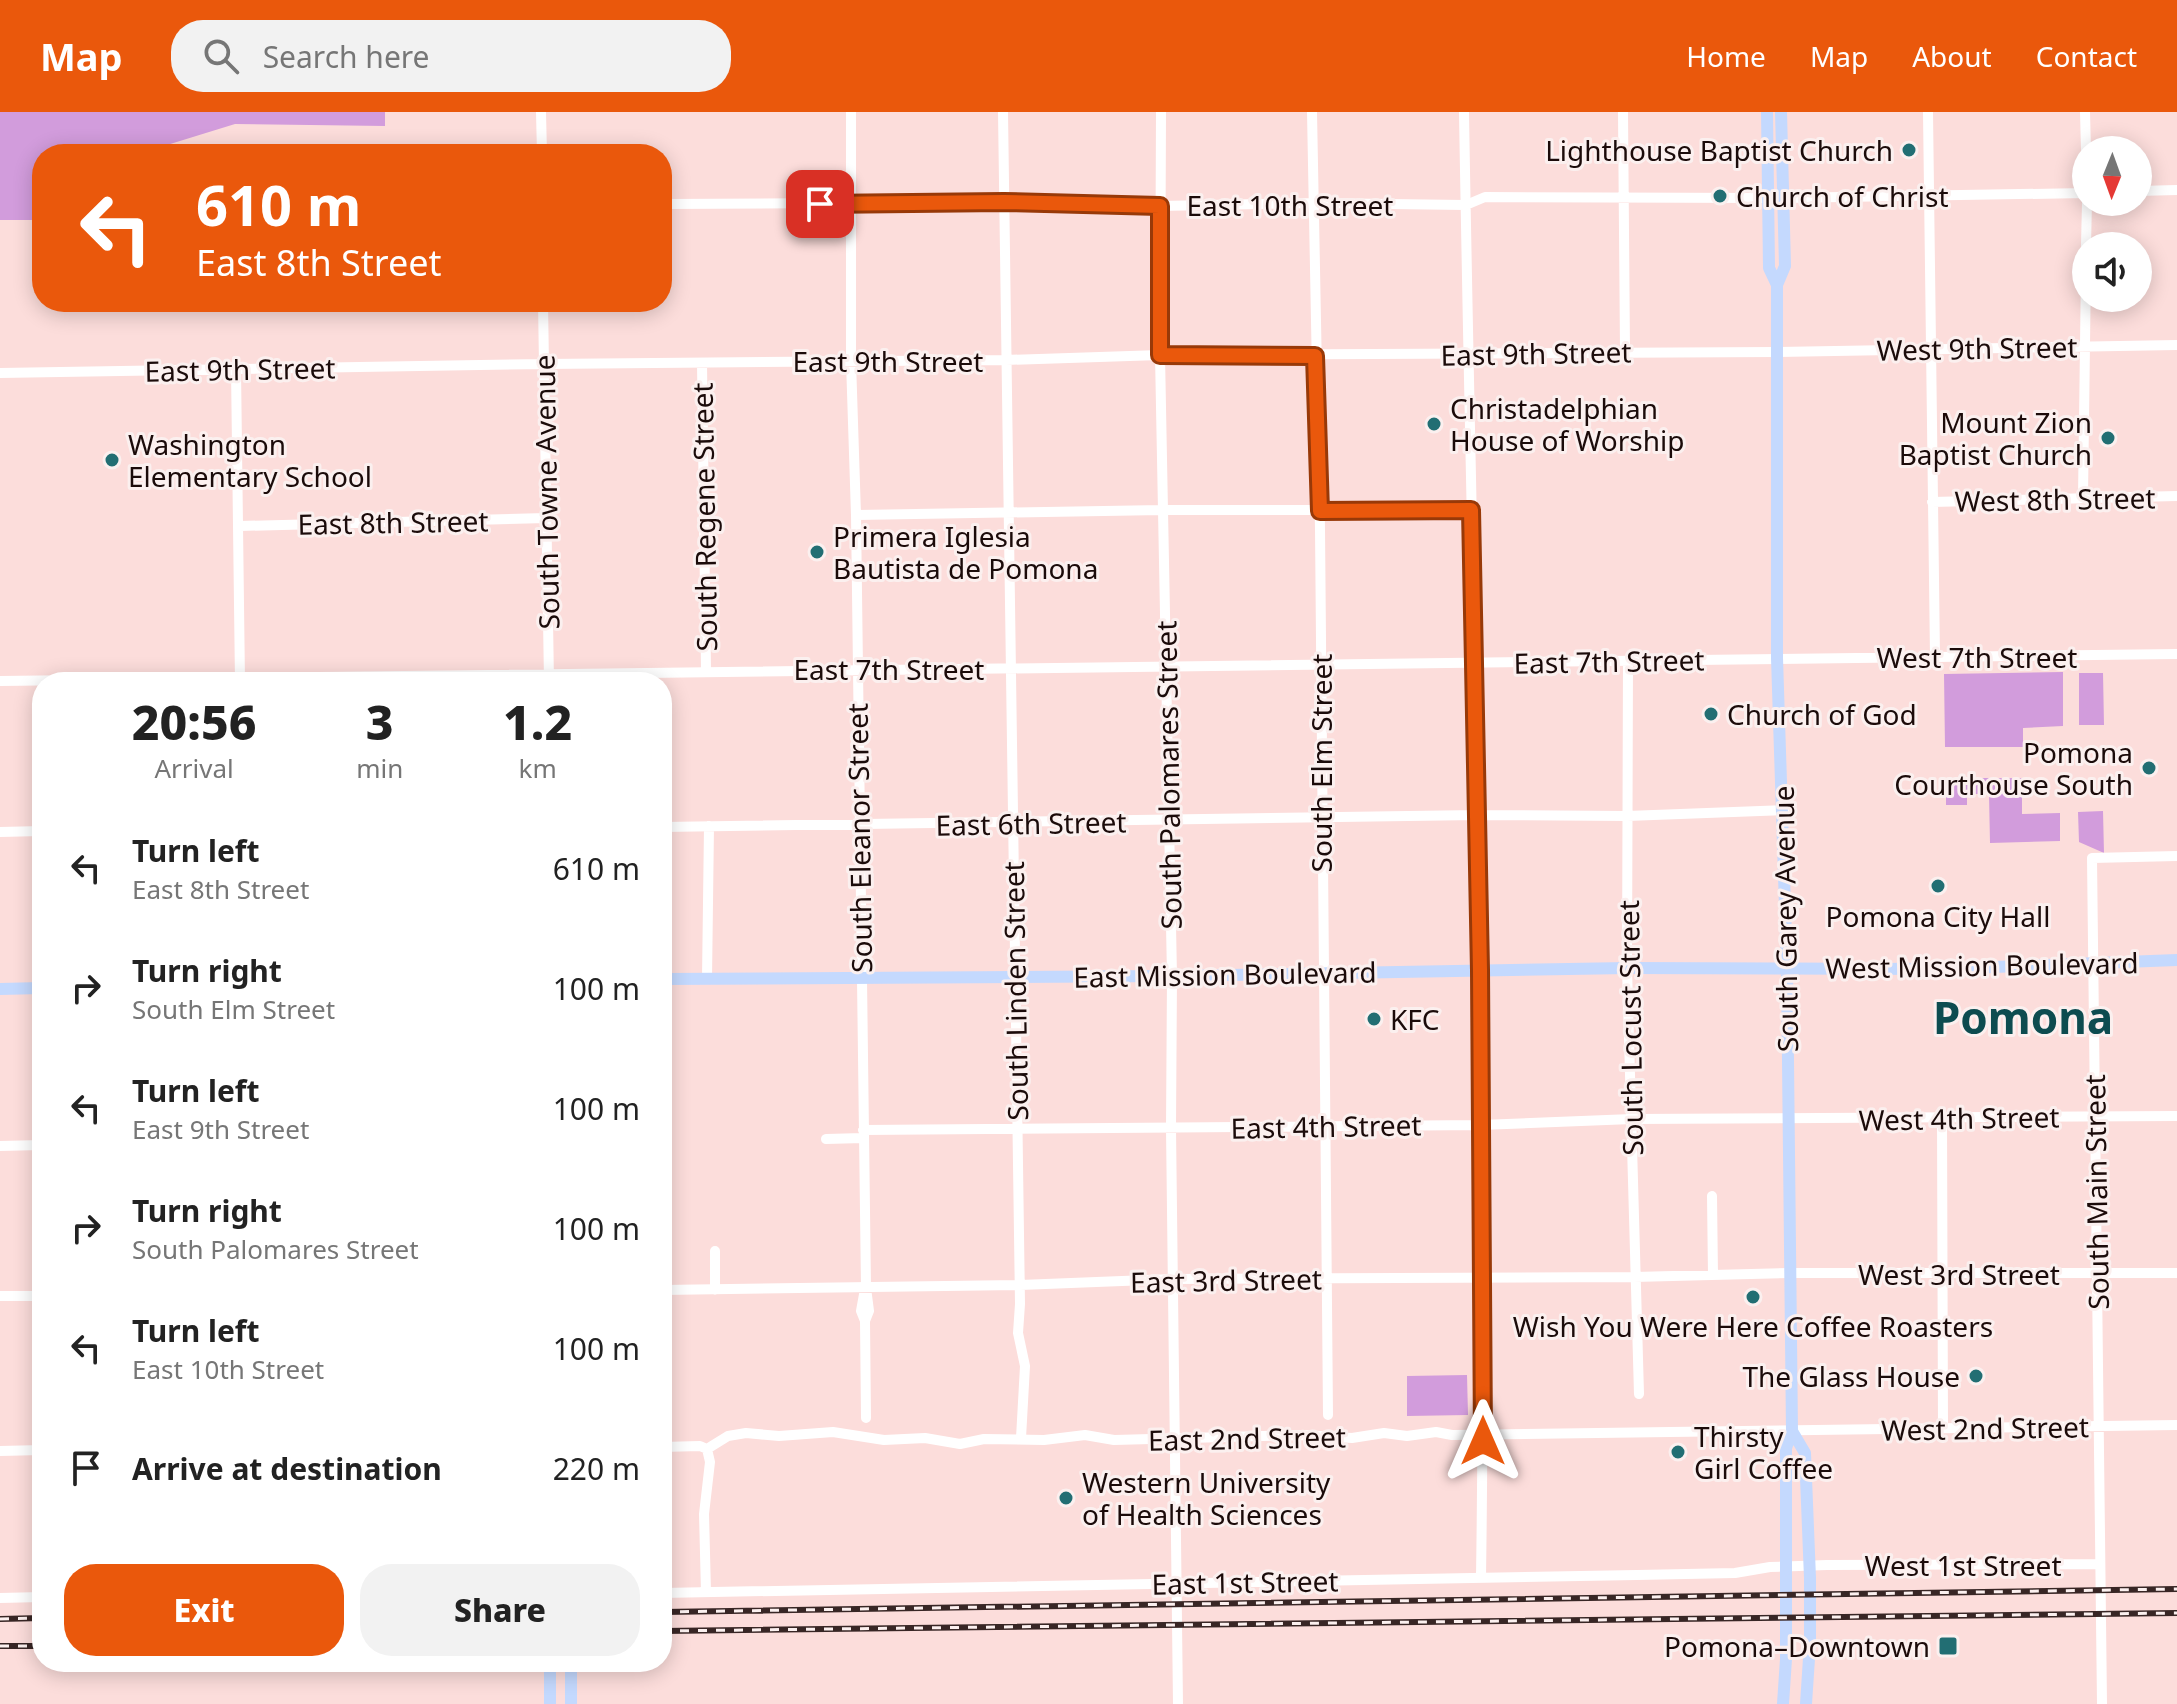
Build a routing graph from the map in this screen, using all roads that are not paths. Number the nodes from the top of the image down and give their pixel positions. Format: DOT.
graph roads {
  1 [pos="541,112"];
  2 [pos="851,112"];
  3 [pos="1003,112"];
  4 [pos="1161,112"];
  5 [pos="1312,112"];
  6 [pos="1464,112"];
  7 [pos="1623,112"];
  8 [pos="1767,112"];
  9 [pos="1781,112"];
  10 [pos="1928,112"];
  11 [pos="2085,112"];
  12 [pos="2086,136"];
  13 [pos="542,144"];
  14 [pos="2177,190"];
  15 [pos="2152,191"];
  16 [pos="2072,193"];
  17 [pos="1929,194"];
  18 [pos="1624,197"];
  19 [pos="1768,198"];
  20 [pos="1783,198"];
  21 [pos="1004,202"];
  22 [pos="1313,203"];
  23 [pos="672,204"];
  24 [pos="850,204"];
  25 [pos="1466,205"];
  26 [pos="1160,206"];
  27 [pos="1777,285"];
  28 [pos="543,312"];
  29 [pos="2085,312"];
  30 [pos="2085,345"];
  31 [pos="2177,345"];
  32 [pos="1931,349"];
  33 [pos="1625,351"];
  34 [pos="1777,352"];
  35 [pos="1471,354"];
  36 [pos="1160,355"];
  37 [pos="1315,356"];
  38 [pos="1006,360"];
  39 [pos="851,361"];
  40 [pos="702,363"];
  41 [pos="544,364"];
  42 [pos="236,369"];
  43 [pos="0,373"];
  44 [pos="2177,496"];
  45 [pos="2083,497"];
  46 [pos="1932,502"];
  47 [pos="1162,510"];
  48 [pos="1471,510"];
  49 [pos="1320,511"];
  50 [pos="1010,513"];
  51 [pos="856,515"];
  52 [pos="546,518"];
  53 [pos="240,526"];
  54 [pos="2177,654"];
  55 [pos="1935,657"];
  56 [pos="1777,658"];
  57 [pos="1475,662"];
  58 [pos="1628,662"];
  59 [pos="1321,663"];
  60 [pos="1166,667"];
  61 [pos="1011,669"];
  62 [pos="856,670"];
  63 [pos="706,671"];
  64 [pos="240,672"];
  65 [pos="549,672"];
  66 [pos="672,673"];
  67 [pos="0,681"];
  68 [pos="32,681"];
  69 [pos="1784,810"];
  70 [pos="1477,815"];
  71 [pos="1627,816"];
  72 [pos="1321,818"];
  73 [pos="1169,820"];
  74 [pos="1013,823"];
  75 [pos="859,825"];
  76 [pos="709,826"];
  77 [pos="672,827"];
  78 [pos="32,831"];
  79 [pos="0,832"];
  80 [pos="2177,856"];
  81 [pos="2177,960"];
  82 [pos="2093,962"];
  83 [pos="1627,968"];
  84 [pos="1787,969"];
  85 [pos="1480,970"];
  86 [pos="1324,973"];
  87 [pos="1014,975"];
  88 [pos="1172,976"];
  89 [pos="862,978"];
  90 [pos="672,979"];
  91 [pos="707,979"];
  92 [pos="32,988"];
  93 [pos="0,989"];
  94 [pos="2094,1116"];
  95 [pos="2177,1116"];
  96 [pos="1942,1118"];
  97 [pos="1632,1119"];
  98 [pos="1789,1119"];
  99 [pos="1481,1125"];
  100 [pos="1325,1126"];
  101 [pos="1018,1128"];
  102 [pos="1171,1128"];
  103 [pos="863,1134"];
  104 [pos="826,1139"];
  105 [pos="32,1145"];
  106 [pos="0,1146"];
  107 [pos="1712,1196"];
  108 [pos="715,1251"];
  109 [pos="1789,1273"];
  110 [pos="2097,1273"];
  111 [pos="2177,1273"];
  112 [pos="1713,1275"];
  113 [pos="1944,1275"];
  114 [pos="1634,1277"];
  115 [pos="1482,1278"];
  116 [pos="1173,1279"];
  117 [pos="1325,1279"];
  118 [pos="1020,1285"];
  119 [pos="866,1288"];
  120 [pos="672,1290"];
  121 [pos="715,1290"];
  122 [pos="0,1296"];
  123 [pos="32,1296"];
  124 [pos="1639,1394"];
  125 [pos="1328,1415"];
  126 [pos="866,1418"];
  127 [pos="2099,1425"];
  128 [pos="2177,1425"];
  129 [pos="1943,1428"];
  130 [pos="1792,1431"];
  131 [pos="1483,1434"];
  132 [pos="1175,1437"];
  133 [pos="1021,1438"];
  134 [pos="672,1447"];
  135 [pos="707,1449"];
  136 [pos="32,1450"];
  137 [pos="0,1451"];
  138 [pos="2100,1564"];
  139 [pos="1827,1565"];
  140 [pos="1481,1578"];
  141 [pos="1176,1583"];
  142 [pos="706,1592"];
  143 [pos="672,1593"];
  144 [pos="32,1597"];
  145 [pos="0,1598"];
  146 [pos="550,1672"];
  147 [pos="571,1672"];
  148 [pos="550,1704"];
  149 [pos="571,1704"];
  150 [pos="1178,1704"];
  151 [pos="1783,1704"];
  152 [pos="1806,1704"];
  153 [pos="2102,1704"];
  1 -- 13 [label="street"];
  2 -- 24 [label="street, South Eleanor Street"];
  3 -- 21 [label="street, South Linden Street"];
  4 -- 26 [label="street, South Palomares Street"];
  5 -- 22 [label="street, South Elm Street"];
  6 -- 25 [label="street"];
  7 -- 18 [label="street"];
  8 -- 19 [label="main road, South Garey Avenue"];
  9 -- 20 [label="main road, South Garey Avenue"];
  10 -- 17 [label="street"];
  11 -- 12 [label="street"];
  14 -- 15 [label="street"];
  16 -- 17 [label="street"];
  17 -- 20 [label="street"];
  17 -- 32 [label="street"];
  18 -- 19 [label="street, East 10th Street"];
  18 -- 25 [label="street, East 10th Street"];
  18 -- 33 [label="street"];
  19 -- 27 [label="main road, South Garey Avenue"];
  20 -- 27 [label="main road, South Garey Avenue"];
  21 -- 24 [label="street, East 10th Street"];
  21 -- 26 [label="street, East 10th Street"];
  21 -- 38 [label="street, South Linden Street"];
  22 -- 25 [label="street, East 10th Street"];
  22 -- 26 [label="street, East 10th Street"];
  22 -- 37 [label="street, South Elm Street"];
  23 -- 24 [label="street, East 10th Street"];
  24 -- 39 [label="street, South Eleanor Street"];
  25 -- 35 [label="street"];
  26 -- 36 [label="street, South Palomares Street"];
  27 -- 34 [label="main road, South Garey Avenue"];
  28 -- 41 [label="street, South Towne Avenue"];
  29 -- 30 [label="street"];
  30 -- 31 [label="street, West 9th Street"];
  30 -- 32 [label="street, West 9th Street"];
  30 -- 45 [label="street"];
  32 -- 34 [label="street, West 9th Street"];
  32 -- 46 [label="street"];
  33 -- 34 [label="street, East 9th Street"];
  33 -- 35 [label="street, East 9th Street"];
  34 -- 56 [label="main road, South Garey Avenue"];
  35 -- 37 [label="street, East 9th Street"];
  35 -- 48 [label="street"];
  36 -- 37 [label="street, East 9th Street"];
  36 -- 38 [label="street, East 9th Street"];
  36 -- 47 [label="street, South Palomares Street"];
  37 -- 49 [label="street, South Elm Street"];
  38 -- 39 [label="street, East 9th Street"];
  38 -- 50 [label="street, South Linden Street"];
  39 -- 40 [label="street, East 9th Street"];
  39 -- 51 [label="street, South Eleanor Street"];
  40 -- 41 [label="street, East 9th Street"];
  40 -- 63 [label="street, South Regene Street"];
  41 -- 42 [label="street, East 9th Street"];
  41 -- 52 [label="street, South Towne Avenue"];
  42 -- 43 [label="street, East 9th Street"];
  42 -- 53 [label="street"];
  44 -- 45 [label="street, West 8th Street"];
  45 -- 46 [label="street, West 8th Street"];
  46 -- 55 [label="street"];
  47 -- 49 [label="street"];
  47 -- 50 [label="street"];
  47 -- 60 [label="street, South Palomares Street"];
  48 -- 49 [label="street"];
  48 -- 57 [label="street"];
  49 -- 59 [label="street, South Elm Street"];
  50 -- 51 [label="street"];
  50 -- 61 [label="street, South Linden Street"];
  51 -- 62 [label="street, South Eleanor Street"];
  52 -- 53 [label="street, East 8th Street"];
  52 -- 65 [label="street, South Towne Avenue"];
  53 -- 64 [label="street"];
  54 -- 55 [label="street, West 7th Street"];
  55 -- 56 [label="street, West 7th Street"];
  56 -- 58 [label="street, East 7th Street"];
  56 -- 69 [label="main road, South Garey Avenue"];
  57 -- 58 [label="street, East 7th Street"];
  57 -- 59 [label="street, East 7th Street"];
  57 -- 70 [label="street"];
  58 -- 71 [label="street, South Locust Street"];
  59 -- 60 [label="street, East 7th Street"];
  59 -- 72 [label="street, South Elm Street"];
  60 -- 61 [label="street, East 7th Street"];
  60 -- 73 [label="street, South Palomares Street"];
  61 -- 62 [label="street, East 7th Street"];
  61 -- 74 [label="street, South Linden Street"];
  62 -- 63 [label="street, East 7th Street"];
  62 -- 75 [label="street, South Eleanor Street"];
  63 -- 66 [label="street, East 7th Street"];
  67 -- 68 [label="street, East 7th Street"];
  69 -- 71 [label="street, East 6th Street"];
  69 -- 84 [label="main road, South Garey Avenue"];
  70 -- 71 [label="street, East 6th Street"];
  70 -- 72 [label="street, East 6th Street"];
  70 -- 85 [label="street"];
  71 -- 83 [label="street, South Locust Street"];
  72 -- 73 [label="street, East 6th Street"];
  72 -- 86 [label="street, South Elm Street"];
  73 -- 74 [label="street, East 6th Street"];
  73 -- 88 [label="street, South Palomares Street"];
  74 -- 75 [label="street, East 6th Street"];
  74 -- 87 [label="street, South Linden Street"];
  75 -- 76 [label="street, East 6th Street"];
  75 -- 89 [label="street, South Eleanor Street"];
  76 -- 77 [label="street, East 6th Street"];
  76 -- 91 [label="street"];
  78 -- 79 [label="street"];
  80 -- 82 [label="street, South Main Street"];
  81 -- 82 [label="main road, West Mission Boulevard"];
  82 -- 84 [label="main road, West Mission Boulevard"];
  82 -- 94 [label="street, South Main Street"];
  83 -- 84 [label="main road, East Mission Boulevard"];
  83 -- 85 [label="main road, East Mission Boulevard"];
  83 -- 97 [label="street, South Locust Street"];
  84 -- 98 [label="main road, South Garey Avenue"];
  85 -- 86 [label="main road, East Mission Boulevard"];
  85 -- 99 [label="street"];
  86 -- 88 [label="main road, East Mission Boulevard"];
  86 -- 100 [label="street, South Elm Street"];
  87 -- 88 [label="main road, East Mission Boulevard"];
  87 -- 89 [label="main road, East Mission Boulevard"];
  87 -- 101 [label="street, South Linden Street"];
  88 -- 102 [label="street, South Palomares Street"];
  89 -- 91 [label="main road, East Mission Boulevard"];
  89 -- 103 [label="street, South Eleanor Street"];
  90 -- 91 [label="main road, East Mission Boulevard"];
  92 -- 93 [label="main road"];
  94 -- 95 [label="street, West 4th Street"];
  94 -- 96 [label="street, West 4th Street"];
  94 -- 110 [label="street, South Main Street"];
  96 -- 98 [label="street, West 4th Street"];
  96 -- 113 [label="street"];
  97 -- 98 [label="street, East 4th Street"];
  97 -- 99 [label="street, East 4th Street"];
  97 -- 114 [label="street, South Locust Street"];
  98 -- 109 [label="main road, South Garey Avenue"];
  99 -- 100 [label="street, East 4th Street"];
  99 -- 115 [label="street"];
  100 -- 102 [label="street, East 4th Street"];
  100 -- 117 [label="street, South Elm Street"];
  101 -- 102 [label="street, East 4th Street"];
  101 -- 103 [label="street, East 4th Street"];
  101 -- 118 [label="street, South Linden Street"];
  102 -- 116 [label="street, South Palomares Street"];
  103 -- 104 [label="street, East 4th Street"];
  103 -- 119 [label="street, South Eleanor Street"];
  105 -- 106 [label="street"];
  107 -- 112 [label="street"];
  108 -- 121 [label="street"];
  109 -- 112 [label="street, East 3rd Street"];
  109 -- 113 [label="street, West 3rd Street"];
  109 -- 130 [label="main road, South Garey Avenue"];
  110 -- 111 [label="street, West 3rd Street"];
  110 -- 113 [label="street, West 3rd Street"];
  110 -- 127 [label="street, South Main Street"];
  112 -- 114 [label="street, East 3rd Street"];
  113 -- 129 [label="street"];
  114 -- 115 [label="street, East 3rd Street"];
  114 -- 124 [label="street, South Locust Street"];
  115 -- 117 [label="street, East 3rd Street"];
  115 -- 131 [label="street"];
  116 -- 117 [label="street, East 3rd Street"];
  116 -- 118 [label="street, East 3rd Street"];
  116 -- 132 [label="street, South Palomares Street"];
  117 -- 125 [label="street, South Elm Street"];
  118 -- 119 [label="street, East 3rd Street"];
  118 -- 133 [label="street, South Linden Street"];
  119 -- 121 [label="street, East 3rd Street"];
  119 -- 126 [label="street, South Eleanor Street"];
  120 -- 121 [label="street, East 3rd Street"];
  122 -- 123 [label="street"];
  127 -- 128 [label="street, West 2nd Street"];
  127 -- 129 [label="street, West 2nd Street"];
  127 -- 138 [label="street, South Main Street"];
  129 -- 130 [label="street, West 2nd Street"];
  130 -- 131 [label="street, East 2nd Street"];
  130 -- 151 [label="main road"];
  130 -- 152 [label="main road, South Garey Avenue"];
  131 -- 132 [label="street, East 2nd Street"];
  131 -- 140 [label="street"];
  132 -- 133 [label="street, East 2nd Street"];
  132 -- 141 [label="street, South Palomares Street"];
  133 -- 135 [label="street, East 2nd Street"];
  134 -- 135 [label="street"];
  135 -- 142 [label="street"];
  136 -- 137 [label="street"];
  138 -- 139 [label="street, West 1st Street"];
  138 -- 153 [label="street, South Main Street"];
  139 -- 140 [label="street, East 1st Street"];
  140 -- 141 [label="street, East 1st Street"];
  141 -- 142 [label="street, East 1st Street"];
  141 -- 150 [label="street, South Palomares Street"];
  142 -- 143 [label="street, East 1st Street"];
  144 -- 145 [label="street"];
  146 -- 148 [label="main road"];
  147 -- 149 [label="main road"];
}
